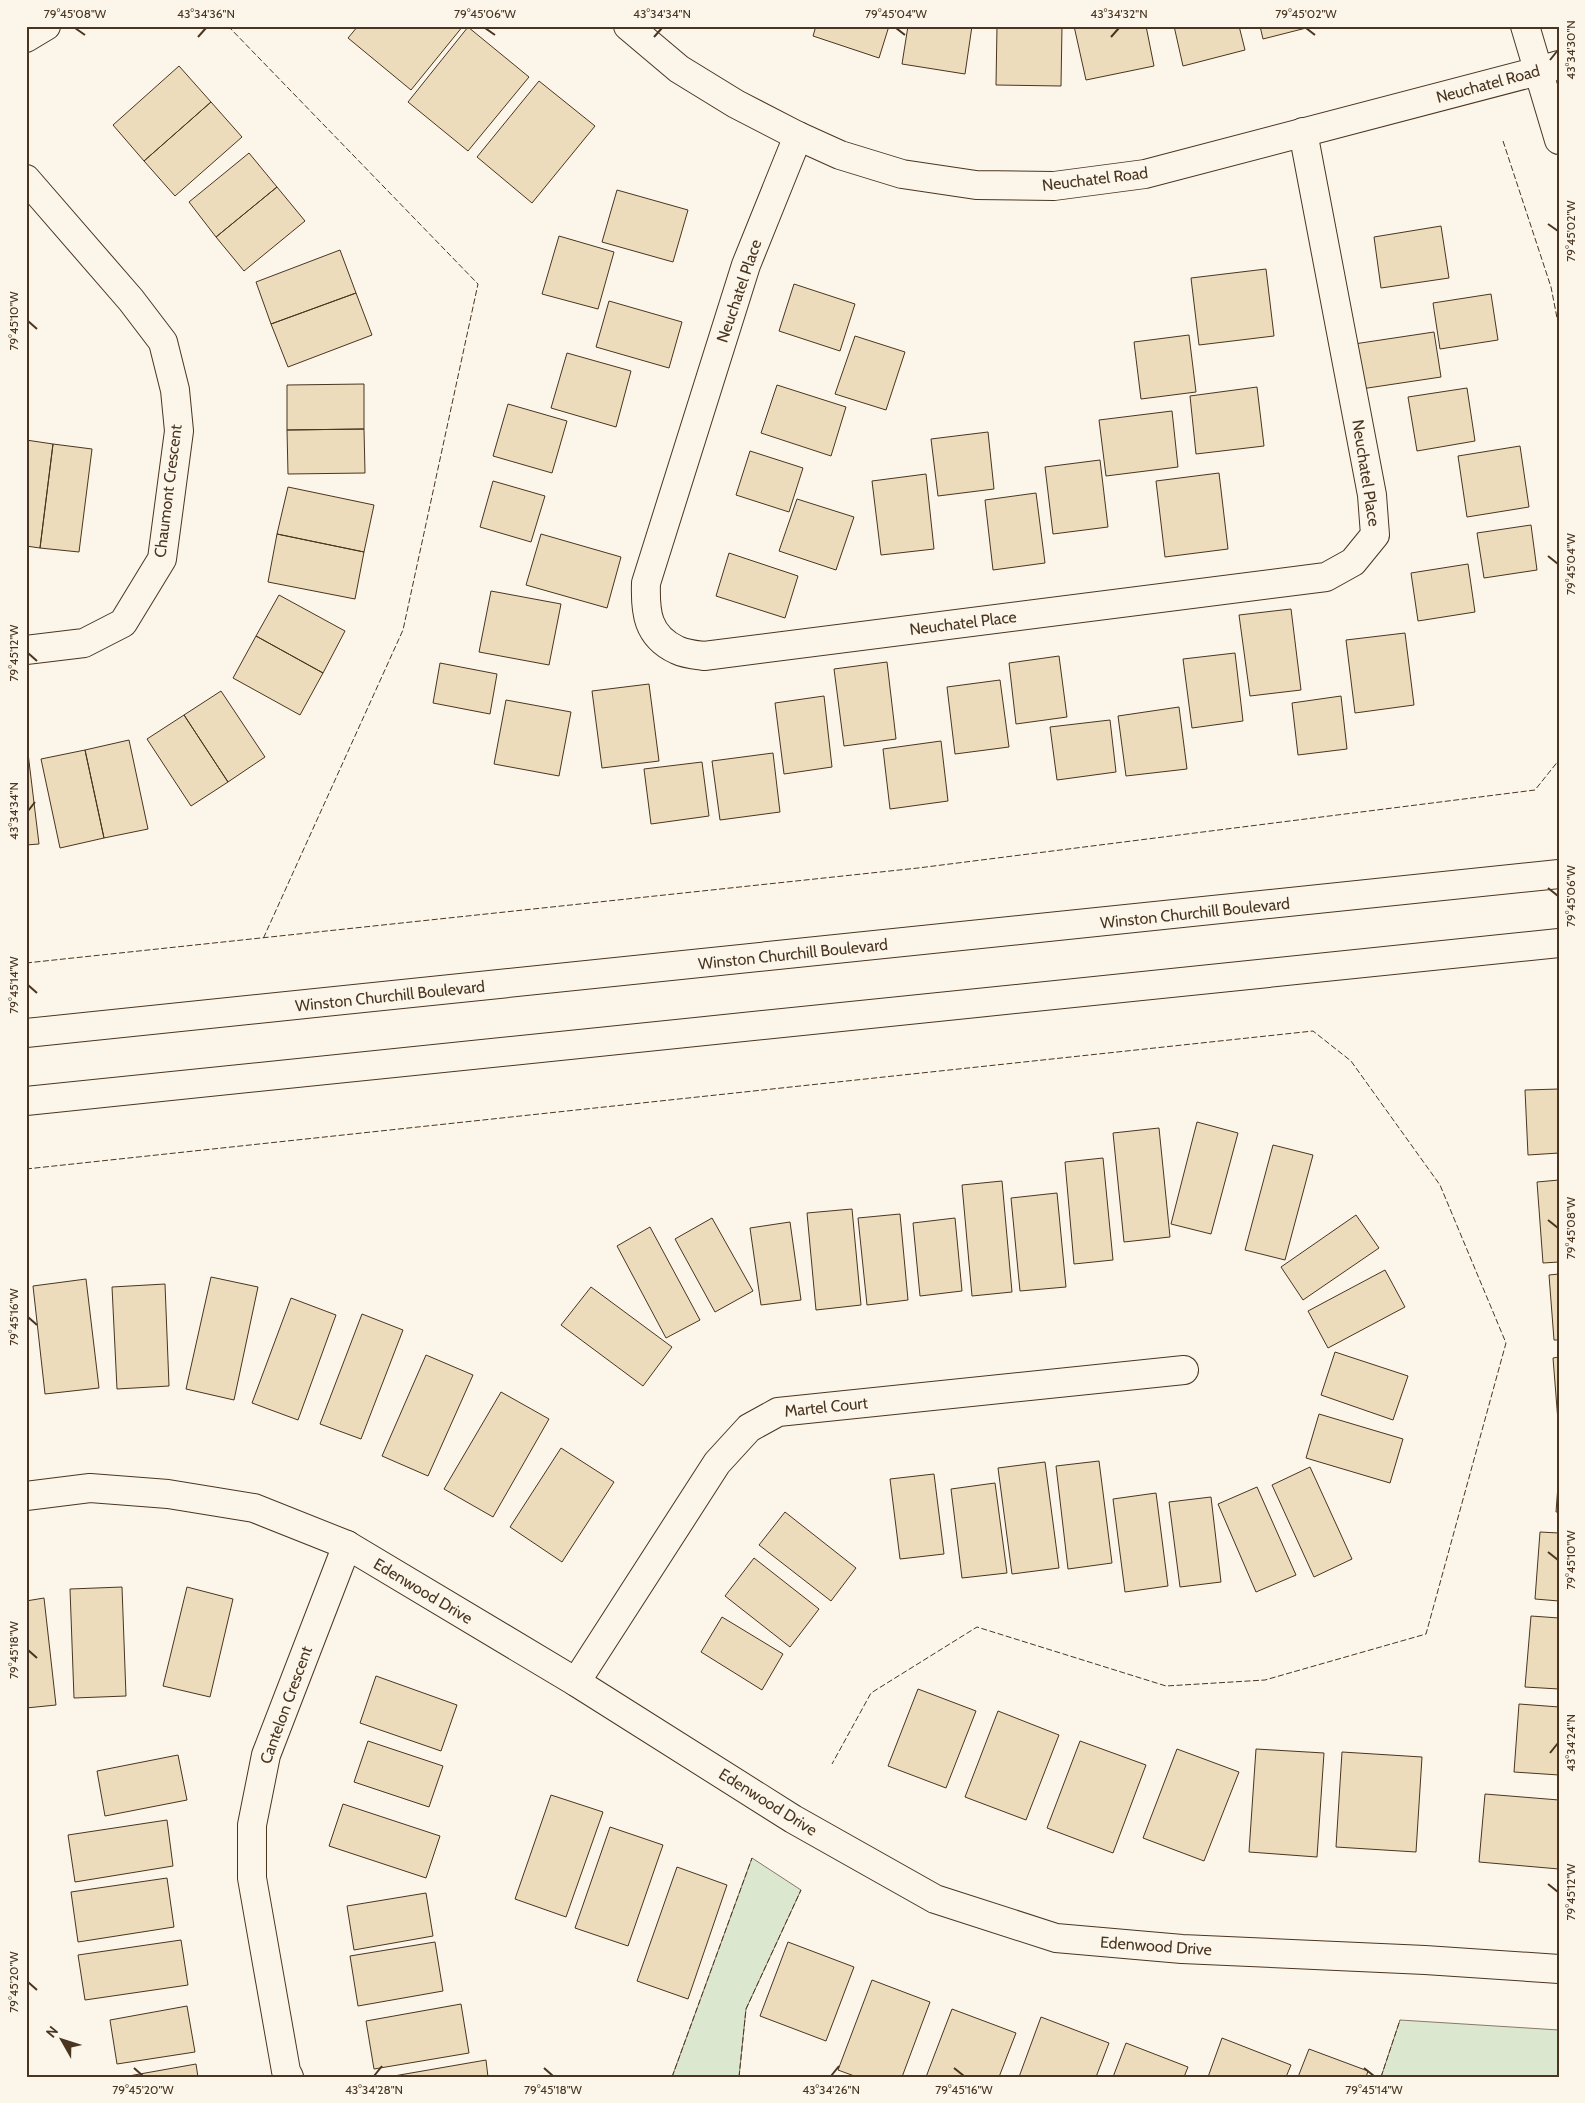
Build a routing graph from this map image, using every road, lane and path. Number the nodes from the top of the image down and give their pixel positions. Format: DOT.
graph roads {
  1 [pos="46,26"];
  2 [pos="628,26"];
  3 [pos="1525,26"];
  4 [pos="26,38"];
  5 [pos="1548,68"];
  6 [pos="1303,132"];
  7 [pos="798,136"];
  8 [pos="1559,140"];
  9 [pos="26,179"];
  10 [pos="26,650"];
  11 [pos="1559,874"];
  12 [pos="1559,943"];
  13 [pos="26,1033"];
  14 [pos="26,1101"];
  15 [pos="1184,1370"];
  16 [pos="26,1496"];
  17 [pos="347,1545"];
  18 [pos="576,1682"];
  19 [pos="1559,1969"];
  20 [pos="289,2077"];
  1 -- 4 [label="street"];
  2 -- 7 [label="street, Neuchatel Road"];
  3 -- 5 [label="street"];
  5 -- 6 [label="street, Neuchatel Road"];
  5 -- 8 [label="street"];
  6 -- 7 [label="street, Neuchatel Road"];
  6 -- 7 [label="street, Neuchatel Place"];
  9 -- 10 [label="street, Chaumont Crescent"];
  11 -- 13 [label="street, Winston Churchill Boulevard"];
  12 -- 14 [label="street"];
  15 -- 18 [label="street, Martel Court"];
  16 -- 17 [label="street, Edenwood Drive"];
  17 -- 18 [label="street, Edenwood Drive"];
  17 -- 20 [label="street, Cantelon Crescent"];
  18 -- 19 [label="street, Edenwood Drive"];
}
